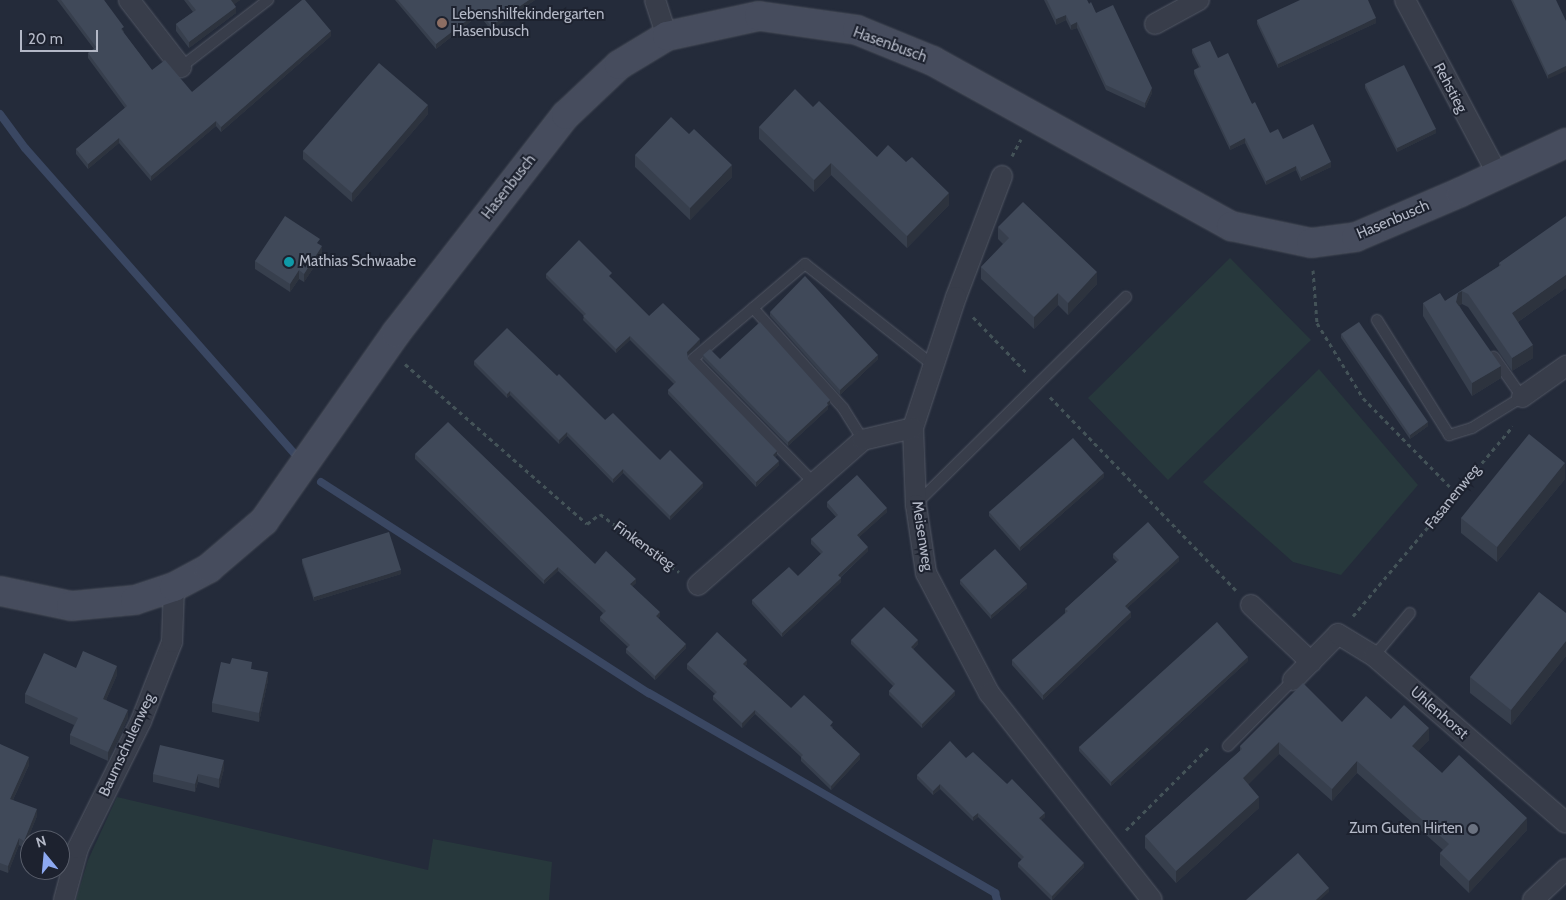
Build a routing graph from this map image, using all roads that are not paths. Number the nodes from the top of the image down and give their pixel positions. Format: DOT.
graph roads {
  1 [pos="129,0"];
  2 [pos="268,0"];
  3 [pos="655,0"];
  4 [pos="1199,0"];
  5 [pos="1405,0"];
  6 [pos="1155,24"];
  7 [pos="667,36"];
  8 [pos="181,67"];
  9 [pos="1566,143"];
  10 [pos="1498,175"];
  11 [pos="1002,176"];
  12 [pos="1126,297"];
  13 [pos="753,308"];
  14 [pos="1377,320"];
  15 [pos="1489,350"];
  16 [pos="933,365"];
  17 [pos="1566,366"];
  18 [pos="1522,397"];
  19 [pos="913,428"];
  20 [pos="863,440"];
  21 [pos="814,483"];
  22 [pos="916,505"];
  23 [pos="698,586"];
  24 [pos="174,587"];
  25 [pos="0,591"];
  26 [pos="1251,605"];
  27 [pos="1410,613"];
  28 [pos="1374,656"];
  29 [pos="1311,662"];
  30 [pos="1293,680"];
  31 [pos="1228,746"];
  32 [pos="1566,823"];
  33 [pos="1566,869"];
  34 [pos="64,900"];
  35 [pos="1152,900"];
  36 [pos="1533,900"];
  1 -- 8 [label="street"];
  2 -- 8 [label="lane"];
  3 -- 7 [label="street"];
  4 -- 6 [label="street"];
  5 -- 10 [label="street, Rehstieg"];
  7 -- 10 [label="main road, Hasenbusch"];
  7 -- 24 [label="main road, Hasenbusch"];
  9 -- 10 [label="main road, Hasenbusch"];
  11 -- 16 [label="street, Meisenweg"];
  12 -- 22 [label="lane"];
  13 -- 16 [label="lane"];
  13 -- 20 [label="lane"];
  13 -- 21 [label="lane"];
  14 -- 18 [label="lane"];
  15 -- 18 [label="lane"];
  16 -- 19 [label="street, Meisenweg"];
  17 -- 18 [label="street"];
  19 -- 20 [label="street"];
  19 -- 22 [label="street, Meisenweg"];
  20 -- 21 [label="street"];
  21 -- 23 [label="street"];
  22 -- 35 [label="street, Meisenweg"];
  24 -- 25 [label="main road, Hasenbusch"];
  24 -- 34 [label="street, Baumschulenweg"];
  26 -- 29 [label="street"];
  27 -- 28 [label="lane"];
  28 -- 29 [label="street, Uhlenhorst"];
  28 -- 32 [label="street, Uhlenhorst"];
  29 -- 30 [label="street"];
  30 -- 31 [label="lane"];
  33 -- 36 [label="street"];
}
